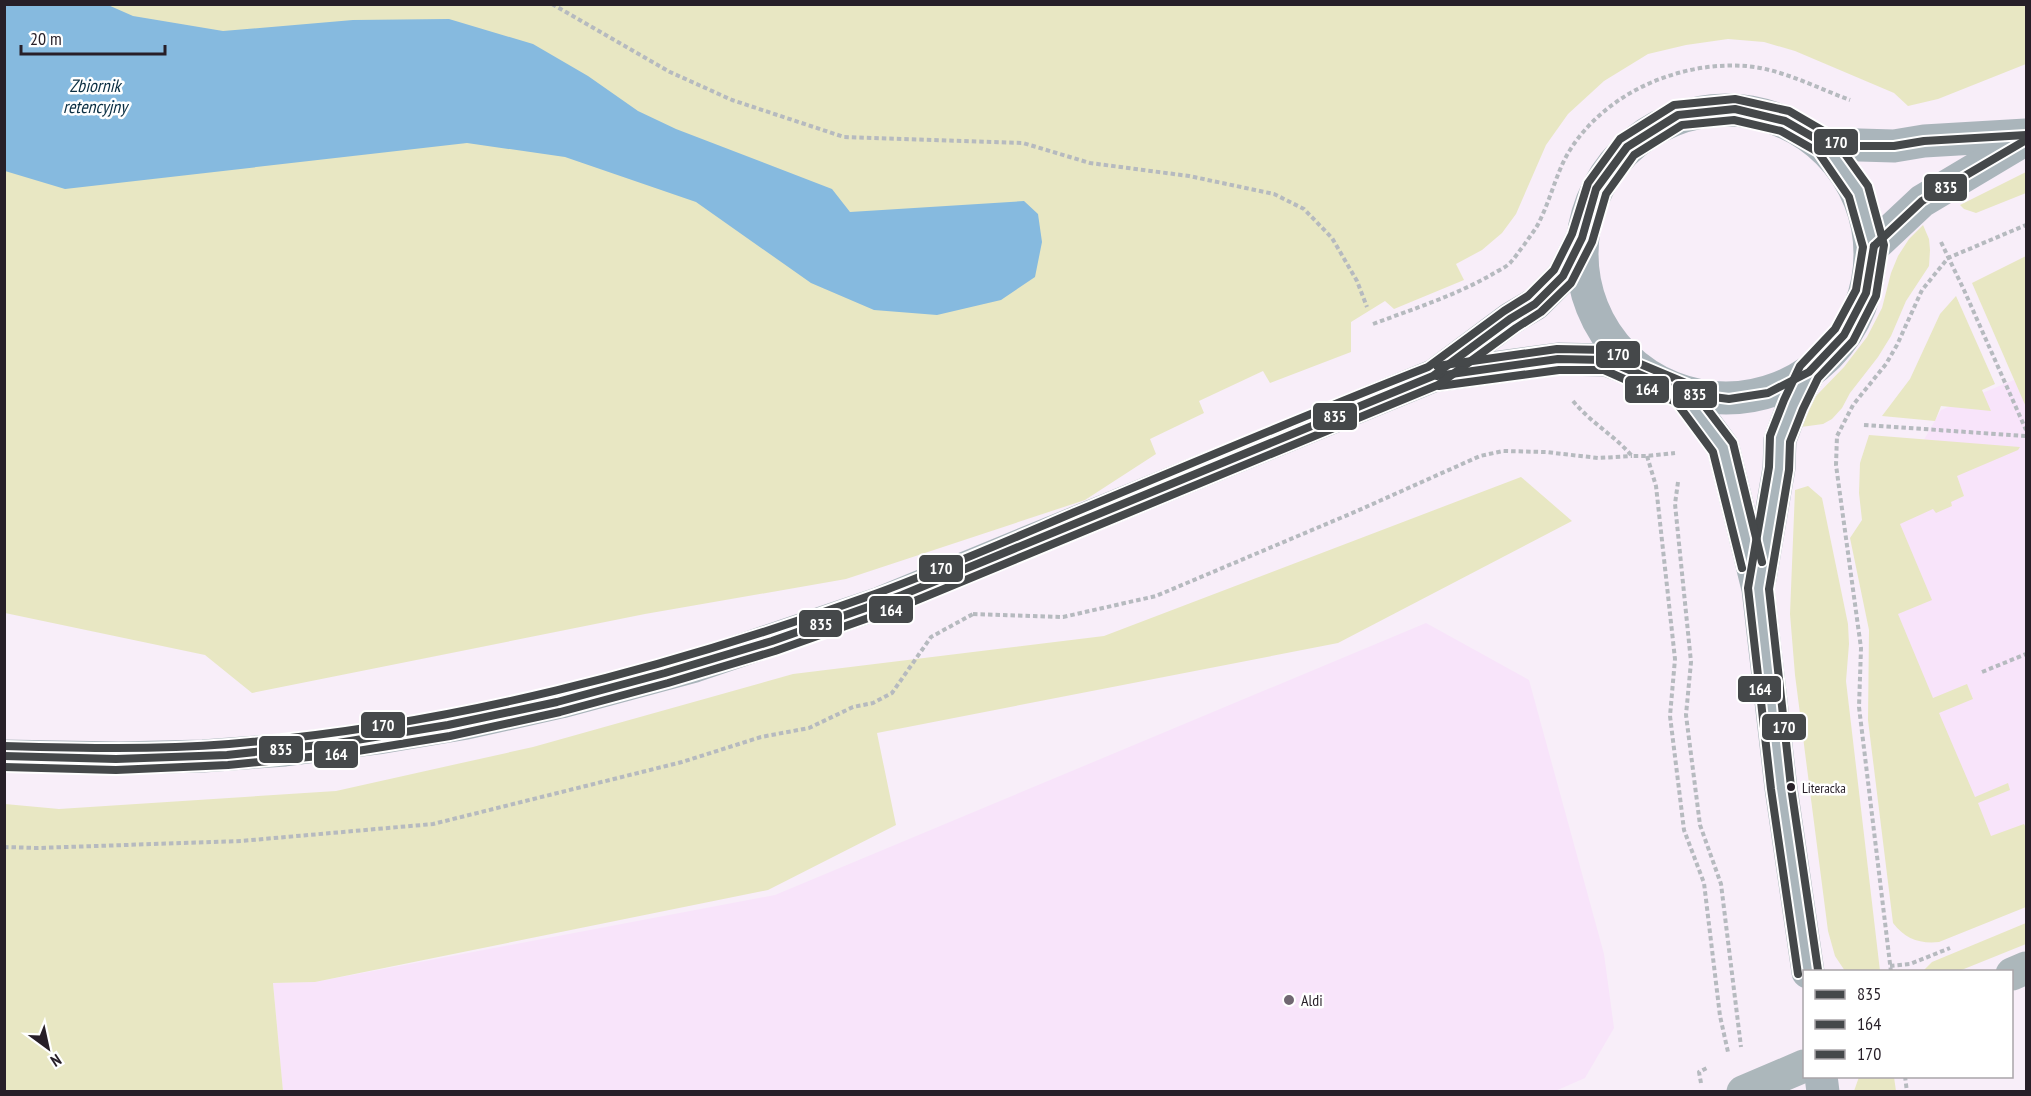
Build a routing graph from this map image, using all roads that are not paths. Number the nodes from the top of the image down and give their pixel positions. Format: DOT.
graph roads {
  1 [pos="2026,137"];
  2 [pos="1824,144"];
  3 [pos="1582,238"];
  4 [pos="1874,246"];
  5 [pos="1809,372"];
  6 [pos="1644,375"];
  7 [pos="1433,376"];
  8 [pos="1683,393"];
  9 [pos="1758,589"];
  10 [pos="4,756"];
  11 [pos="1808,970"];
  12 [pos="1803,1066"];
  13 [pos="1743,1092"];
  1 -- 2 [label="street"];
  1 -- 4 [label="street"];
  2 -- 3 [label="street"];
  2 -- 4 [label="street"];
  3 -- 6 [label="street"];
  3 -- 7 [label="street"];
  4 -- 5 [label="street"];
  5 -- 8 [label="street"];
  5 -- 9 [label="street"];
  6 -- 7 [label="street"];
  6 -- 8 [label="street"];
  7 -- 10 [label="street"];
  8 -- 9 [label="street"];
  9 -- 11 [label="street"];
  12 -- 13 [label="street"];
}
